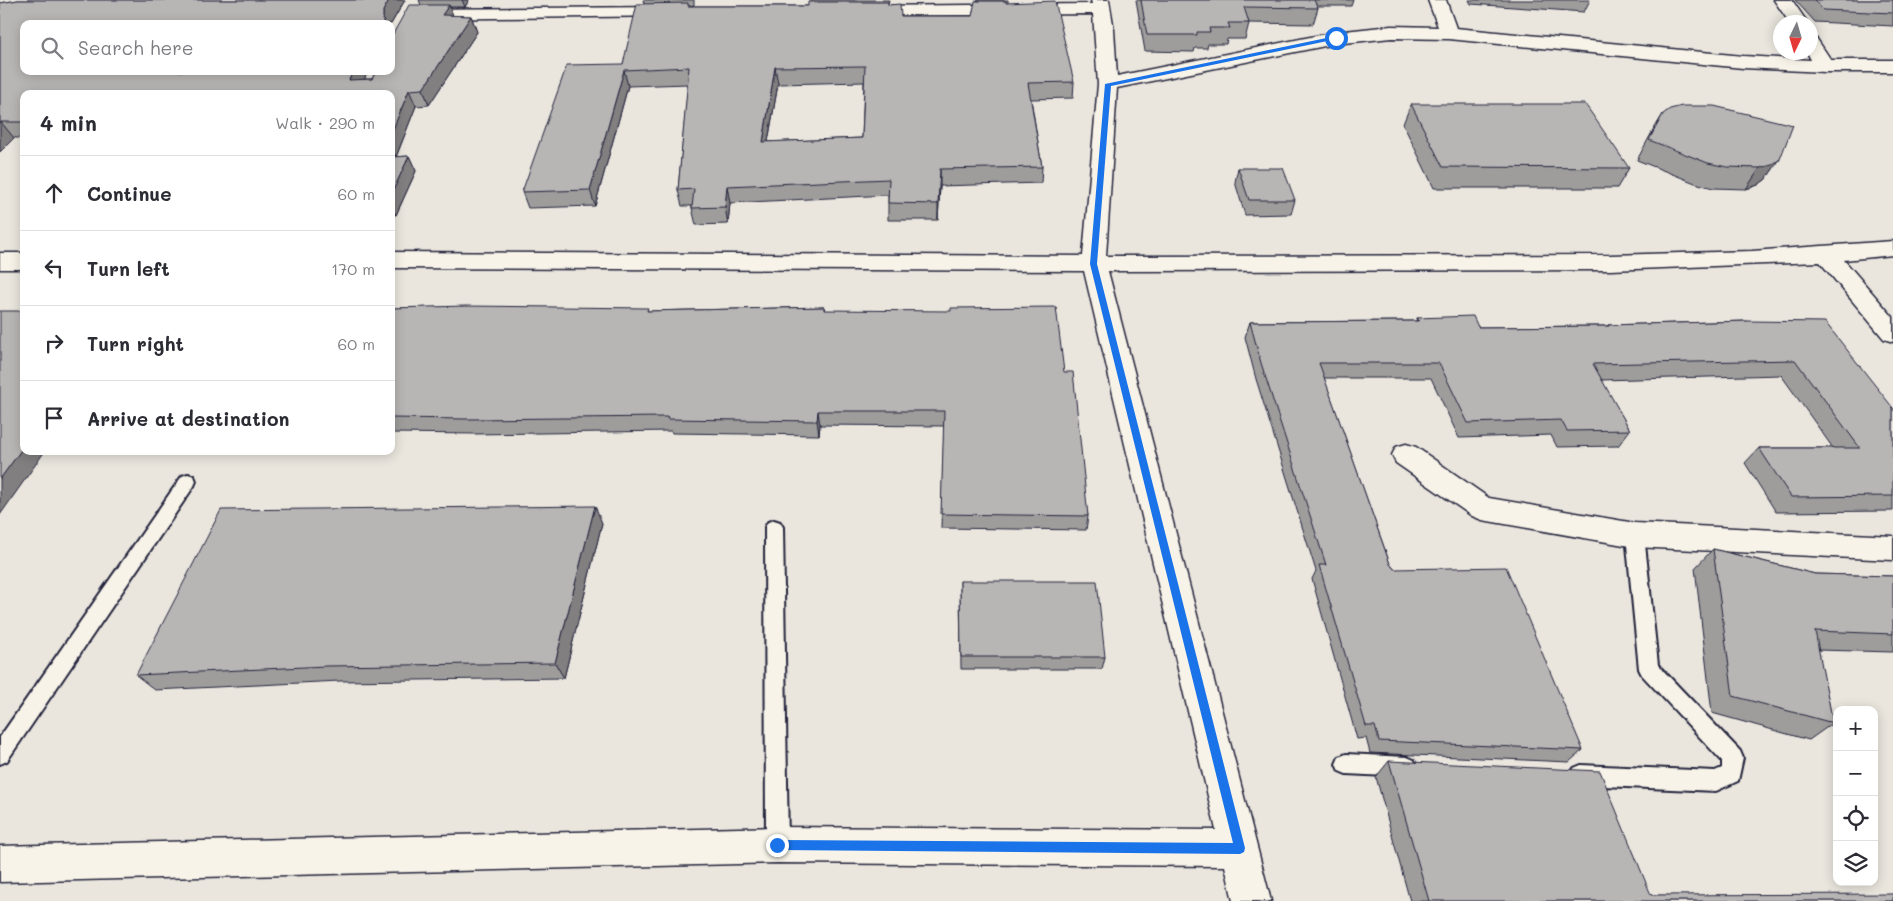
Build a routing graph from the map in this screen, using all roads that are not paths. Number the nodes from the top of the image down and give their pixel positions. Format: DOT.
graph roads {
  1 [pos="1437,0"];
  2 [pos="1783,0"];
  3 [pos="1101,4"];
  4 [pos="843,11"];
  5 [pos="408,12"];
  6 [pos="684,12"];
  7 [pos="1793,15"];
  8 [pos="1449,32"];
  9 [pos="1818,55"];
  10 [pos="1825,66"];
  11 [pos="1893,66"];
  12 [pos="1108,84"];
  13 [pos="1893,248"];
  14 [pos="1827,255"];
  15 [pos="395,260"];
  16 [pos="0,261"];
  17 [pos="20,261"];
  18 [pos="1094,264"];
  19 [pos="1893,333"];
  20 [pos="1406,454"];
  21 [pos="188,480"];
  22 [pos="774,527"];
  23 [pos="1634,536"];
  24 [pos="1893,548"];
  25 [pos="0,754"];
  26 [pos="1346,764"];
  27 [pos="1424,768"];
  28 [pos="1560,774"];
  29 [pos="777,845"];
  30 [pos="1240,848"];
  31 [pos="0,864"];
  32 [pos="1252,901"];
  1 -- 8 [label="street"];
  2 -- 7 [label="street"];
  3 -- 4 [label="street"];
  3 -- 12 [label="street"];
  5 -- 6 [label="street"];
  8 -- 10 [label="street"];
  8 -- 12 [label="street"];
  9 -- 10 [label="street"];
  10 -- 11 [label="street"];
  12 -- 18 [label="street"];
  13 -- 14 [label="street"];
  14 -- 18 [label="street"];
  14 -- 19 [label="street"];
  15 -- 18 [label="street"];
  16 -- 17 [label="street"];
  18 -- 30 [label="street"];
  20 -- 23 [label="street"];
  21 -- 25 [label="lane"];
  22 -- 29 [label="lane"];
  23 -- 24 [label="street"];
  23 -- 28 [label="lane"];
  26 -- 27 [label="lane"];
  29 -- 30 [label="street"];
  29 -- 31 [label="street"];
  30 -- 32 [label="street"];
}
